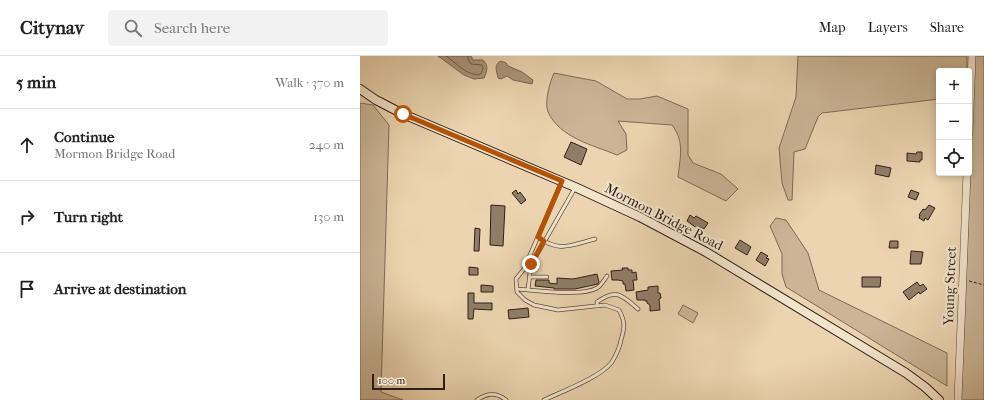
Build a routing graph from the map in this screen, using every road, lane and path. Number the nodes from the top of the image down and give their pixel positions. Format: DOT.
graph roads {
  1 [pos="972,56"];
  2 [pos="360,89"];
  3 [pos="970,104"];
  4 [pos="967,176"];
  5 [pos="562,181"];
  6 [pos="575,187"];
  7 [pos="538,237"];
  8 [pos="595,239"];
  9 [pos="544,241"];
  10 [pos="531,264"];
  11 [pos="524,269"];
  12 [pos="607,276"];
  13 [pos="530,277"];
  14 [pos="547,277"];
  15 [pos="968,281"];
  16 [pos="984,284"];
  17 [pos="517,289"];
  18 [pos="528,290"];
  19 [pos="597,306"];
  20 [pos="638,308"];
  21 [pos="477,400"];
  22 [pos="506,400"];
  23 [pos="544,400"];
  24 [pos="939,400"];
  25 [pos="958,400"];
  1 -- 3 [label="street"];
  2 -- 5 [label="main road, Mormon Bridge Road"];
  4 -- 25 [label="street, Young Street"];
  5 -- 6 [label="main road, Mormon Bridge Road"];
  5 -- 7 [label="lane"];
  6 -- 9 [label="lane"];
  6 -- 24 [label="main road, Mormon Bridge Road"];
  7 -- 9 [label="lane"];
  7 -- 11 [label="lane"];
  8 -- 9 [label="lane"];
  9 -- 10 [label="lane"];
  10 -- 11 [label="lane"];
  10 -- 13 [label="lane"];
  11 -- 17 [label="lane"];
  12 -- 18 [label="lane"];
  13 -- 14 [label="lane"];
  13 -- 18 [label="lane"];
  15 -- 16 [label="path"];
  17 -- 18 [label="lane"];
  17 -- 19 [label="lane"];
  19 -- 20 [label="lane"];
  19 -- 23 [label="lane"];
  21 -- 22 [label="lane"];
}
